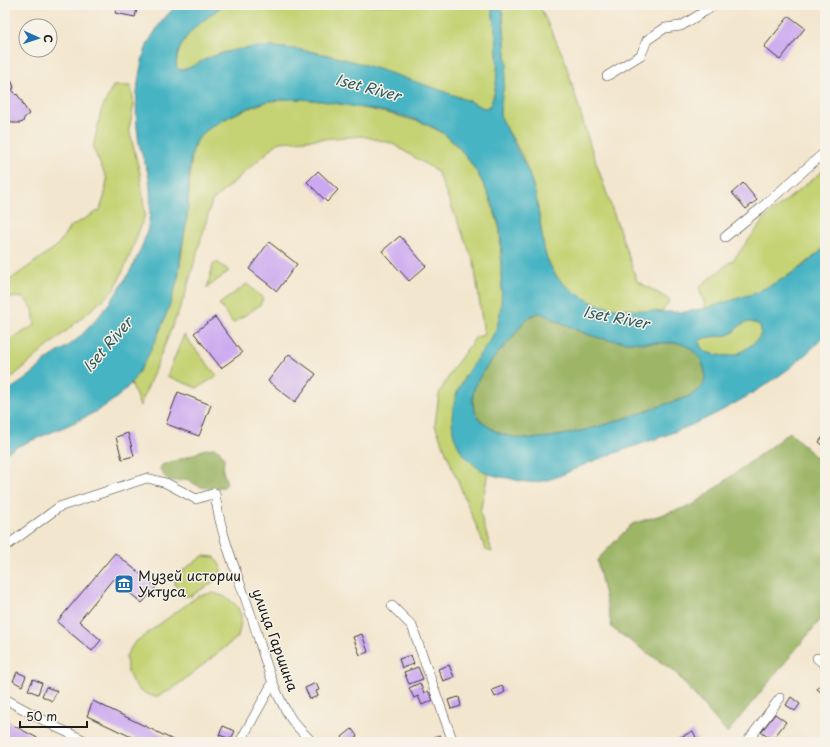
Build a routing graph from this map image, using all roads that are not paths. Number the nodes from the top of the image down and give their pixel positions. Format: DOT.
graph roads {
  1 [pos="715,5"];
  2 [pos="607,76"];
  3 [pos="825,152"];
  4 [pos="725,237"];
  5 [pos="5,545"];
  6 [pos="392,606"];
  7 [pos="817,658"];
  8 [pos="825,664"];
  9 [pos="272,684"];
  10 [pos="780,698"];
  11 [pos="5,699"];
  12 [pos="88,742"];
  13 [pos="240,742"];
  14 [pos="312,742"];
  15 [pos="453,742"];
  16 [pos="747,742"];
  1 -- 2 [label="street"];
  3 -- 4 [label="street"];
  5 -- 9 [label="street, улица Гаршина"];
  6 -- 15 [label="street"];
  7 -- 8 [label="street"];
  9 -- 13 [label="street"];
  9 -- 14 [label="street, улица Гаршина"];
  10 -- 16 [label="street"];
  11 -- 12 [label="street"];
}
